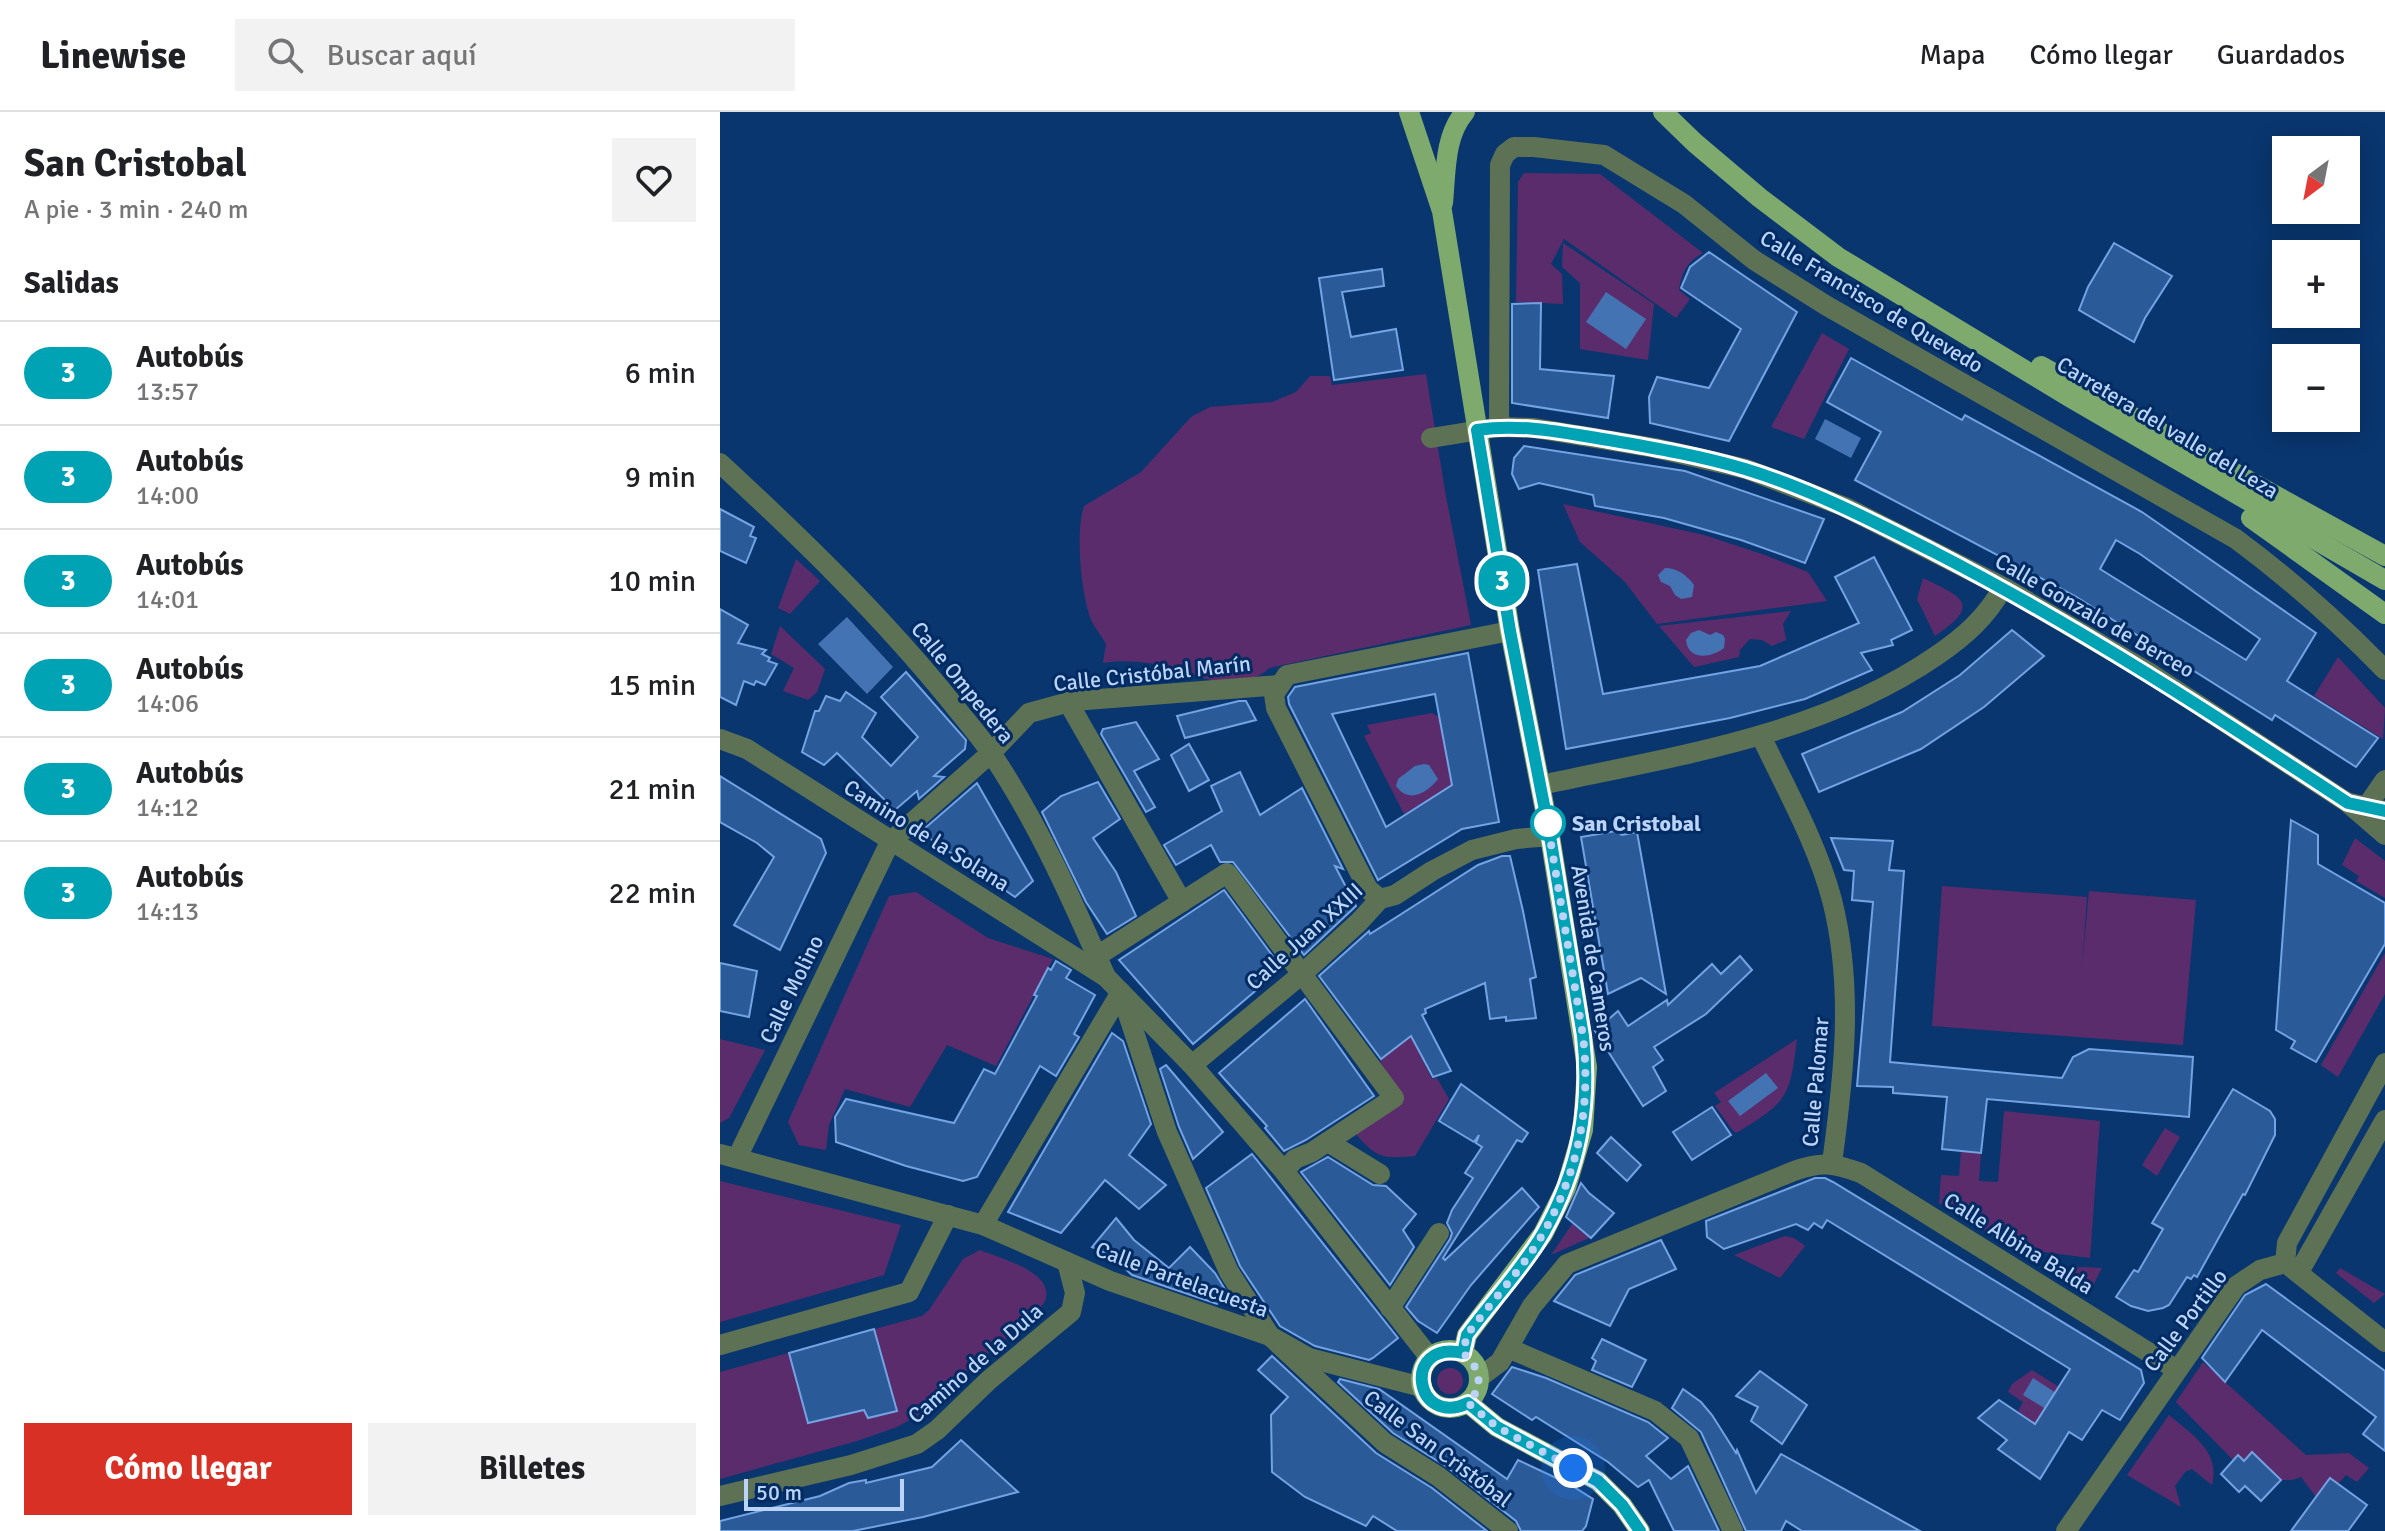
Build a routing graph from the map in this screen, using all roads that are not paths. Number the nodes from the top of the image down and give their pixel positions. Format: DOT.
graph roads {
  1 [pos="1409,112"];
  2 [pos="1465,112"];
  3 [pos="1646,112"];
  4 [pos="1663,112"];
  5 [pos="1695,143"];
  6 [pos="1442,211"];
  7 [pos="1930,311"];
  8 [pos="2071,398"];
  9 [pos="1499,427"];
  10 [pos="1477,430"];
  11 [pos="1431,438"];
  12 [pos="720,463"];
  13 [pos="2385,556"];
  14 [pos="2385,580"];
  15 [pos="2003,587"];
  16 [pos="2385,614"];
  17 [pos="1510,631"];
  18 [pos="2385,670"];
  19 [pos="1280,685"];
  20 [pos="1068,702"];
  21 [pos="1761,736"];
  22 [pos="720,739"];
  23 [pos="991,753"];
  24 [pos="2385,780"];
  25 [pos="1541,785"];
  26 [pos="2367,807"];
  27 [pos="2385,835"];
  28 [pos="1550,836"];
  29 [pos="890,842"];
  30 [pos="1380,899"];
  31 [pos="1182,902"];
  32 [pos="1097,956"];
  33 [pos="1302,974"];
  34 [pos="1114,985"];
  35 [pos="2385,1063"];
  36 [pos="1192,1065"];
  37 [pos="2385,1120"];
  38 [pos="1328,1142"];
  39 [pos="729,1156"];
  40 [pos="1832,1163"];
  41 [pos="1284,1171"];
  42 [pos="1380,1174"];
  43 [pos="948,1215"];
  44 [pos="983,1225"];
  45 [pos="1439,1233"];
  46 [pos="1067,1262"];
  47 [pos="2292,1267"];
  48 [pos="1390,1308"];
  49 [pos="1270,1336"];
  50 [pos="2385,1342"];
  51 [pos="720,1345"];
  52 [pos="1508,1348"];
  53 [pos="1463,1353"];
  54 [pos="1430,1358"];
  55 [pos="2177,1370"];
  56 [pos="1480,1377"];
  57 [pos="1422,1387"];
  58 [pos="1468,1403"];
  59 [pos="720,1496"];
  60 [pos="1508,1531"];
  61 [pos="1640,1531"];
  62 [pos="1733,1531"];
  63 [pos="2066,1531"];
  1 -- 6 [label="main road"];
  2 -- 6 [label="main road"];
  3 -- 5 [label="main road, Carretera del valle del Leza"];
  4 -- 5 [label="main road, Carretera del valle del Leza"];
  5 -- 7 [label="main road, Carretera del valle del Leza"];
  6 -- 10 [label="main road, Avenida de Cameros"];
  7 -- 8 [label="main road, Carretera del valle del Leza"];
  7 -- 13 [label="main road, Carretera del valle del Leza"];
  8 -- 14 [label="main road, Carretera del valle del Leza"];
  8 -- 16 [label="main road"];
  9 -- 10 [label="street, Calle Gonzalo de Berceo"];
  9 -- 15 [label="street, Calle Gonzalo de Berceo"];
  9 -- 18 [label="street, Calle Francisco de Quevedo"];
  10 -- 11 [label="street, Calle Gonzalo de Berceo"];
  10 -- 17 [label="main road, Avenida de Cameros"];
  12 -- 23 [label="street, Calle Ompedera"];
  15 -- 21 [label="street"];
  15 -- 26 [label="street, Calle Gonzalo de Berceo"];
  17 -- 19 [label="street, Calle Cristóbal Marín"];
  17 -- 25 [label="main road, Avenida de Cameros"];
  19 -- 20 [label="street, Calle Cristóbal Marín"];
  19 -- 30 [label="street"];
  20 -- 23 [label="street, Calle Cristóbal Marín"];
  20 -- 31 [label="street"];
  21 -- 25 [label="street"];
  21 -- 40 [label="street, Calle Palomar"];
  22 -- 29 [label="street, Camino de la Solana"];
  23 -- 29 [label="street, Calle Cristóbal Marín"];
  23 -- 32 [label="street, Calle Ompedera"];
  24 -- 26 [label="street"];
  25 -- 28 [label="main road, Avenida de Cameros"];
  26 -- 27 [label="street, Calle Gonzalo de Berceo"];
  28 -- 30 [label="street, Calle Juan XXIII"];
  28 -- 53 [label="main road, Avenida de Cameros"];
  29 -- 34 [label="street, Camino de la Solana"];
  29 -- 39 [label="street, Calle Molino"];
  30 -- 33 [label="street, Calle Juan XXIII"];
  31 -- 32 [label="street"];
  31 -- 33 [label="street"];
  32 -- 34 [label="street, Calle Ompedera"];
  33 -- 36 [label="street, Calle Juan XXIII"];
  33 -- 38 [label="street"];
  34 -- 36 [label="street"];
  34 -- 44 [label="street"];
  34 -- 49 [label="street, Calle Partelacuesta"];
  35 -- 47 [label="street"];
  36 -- 41 [label="street"];
  37 -- 47 [label="street"];
  38 -- 41 [label="street"];
  38 -- 42 [label="street"];
  39 -- 43 [label="street, Calle Partelacuesta"];
  40 -- 52 [label="street, Calle Palomar"];
  40 -- 55 [label="street, Calle Albina Balda"];
  41 -- 48 [label="street"];
  43 -- 44 [label="street, Calle Partelacuesta"];
  43 -- 51 [label="street"];
  44 -- 46 [label="street, Calle Partelacuesta"];
  45 -- 48 [label="street"];
  46 -- 49 [label="street, Calle Partelacuesta"];
  46 -- 59 [label="street, Camino de la Dula"];
  47 -- 50 [label="street"];
  47 -- 55 [label="street, Calle Portillo"];
  48 -- 54 [label="street"];
  49 -- 57 [label="street"];
  49 -- 60 [label="street, Calle San Cristóbal"];
  52 -- 56 [label="street, Calle Palomar"];
  52 -- 62 [label="street"];
  53 -- 54 [label="main road"];
  53 -- 56 [label="main road"];
  54 -- 57 [label="main road"];
  55 -- 63 [label="street, Calle Portillo"];
  56 -- 58 [label="main road"];
  57 -- 58 [label="main road"];
  58 -- 61 [label="main road"];
}
